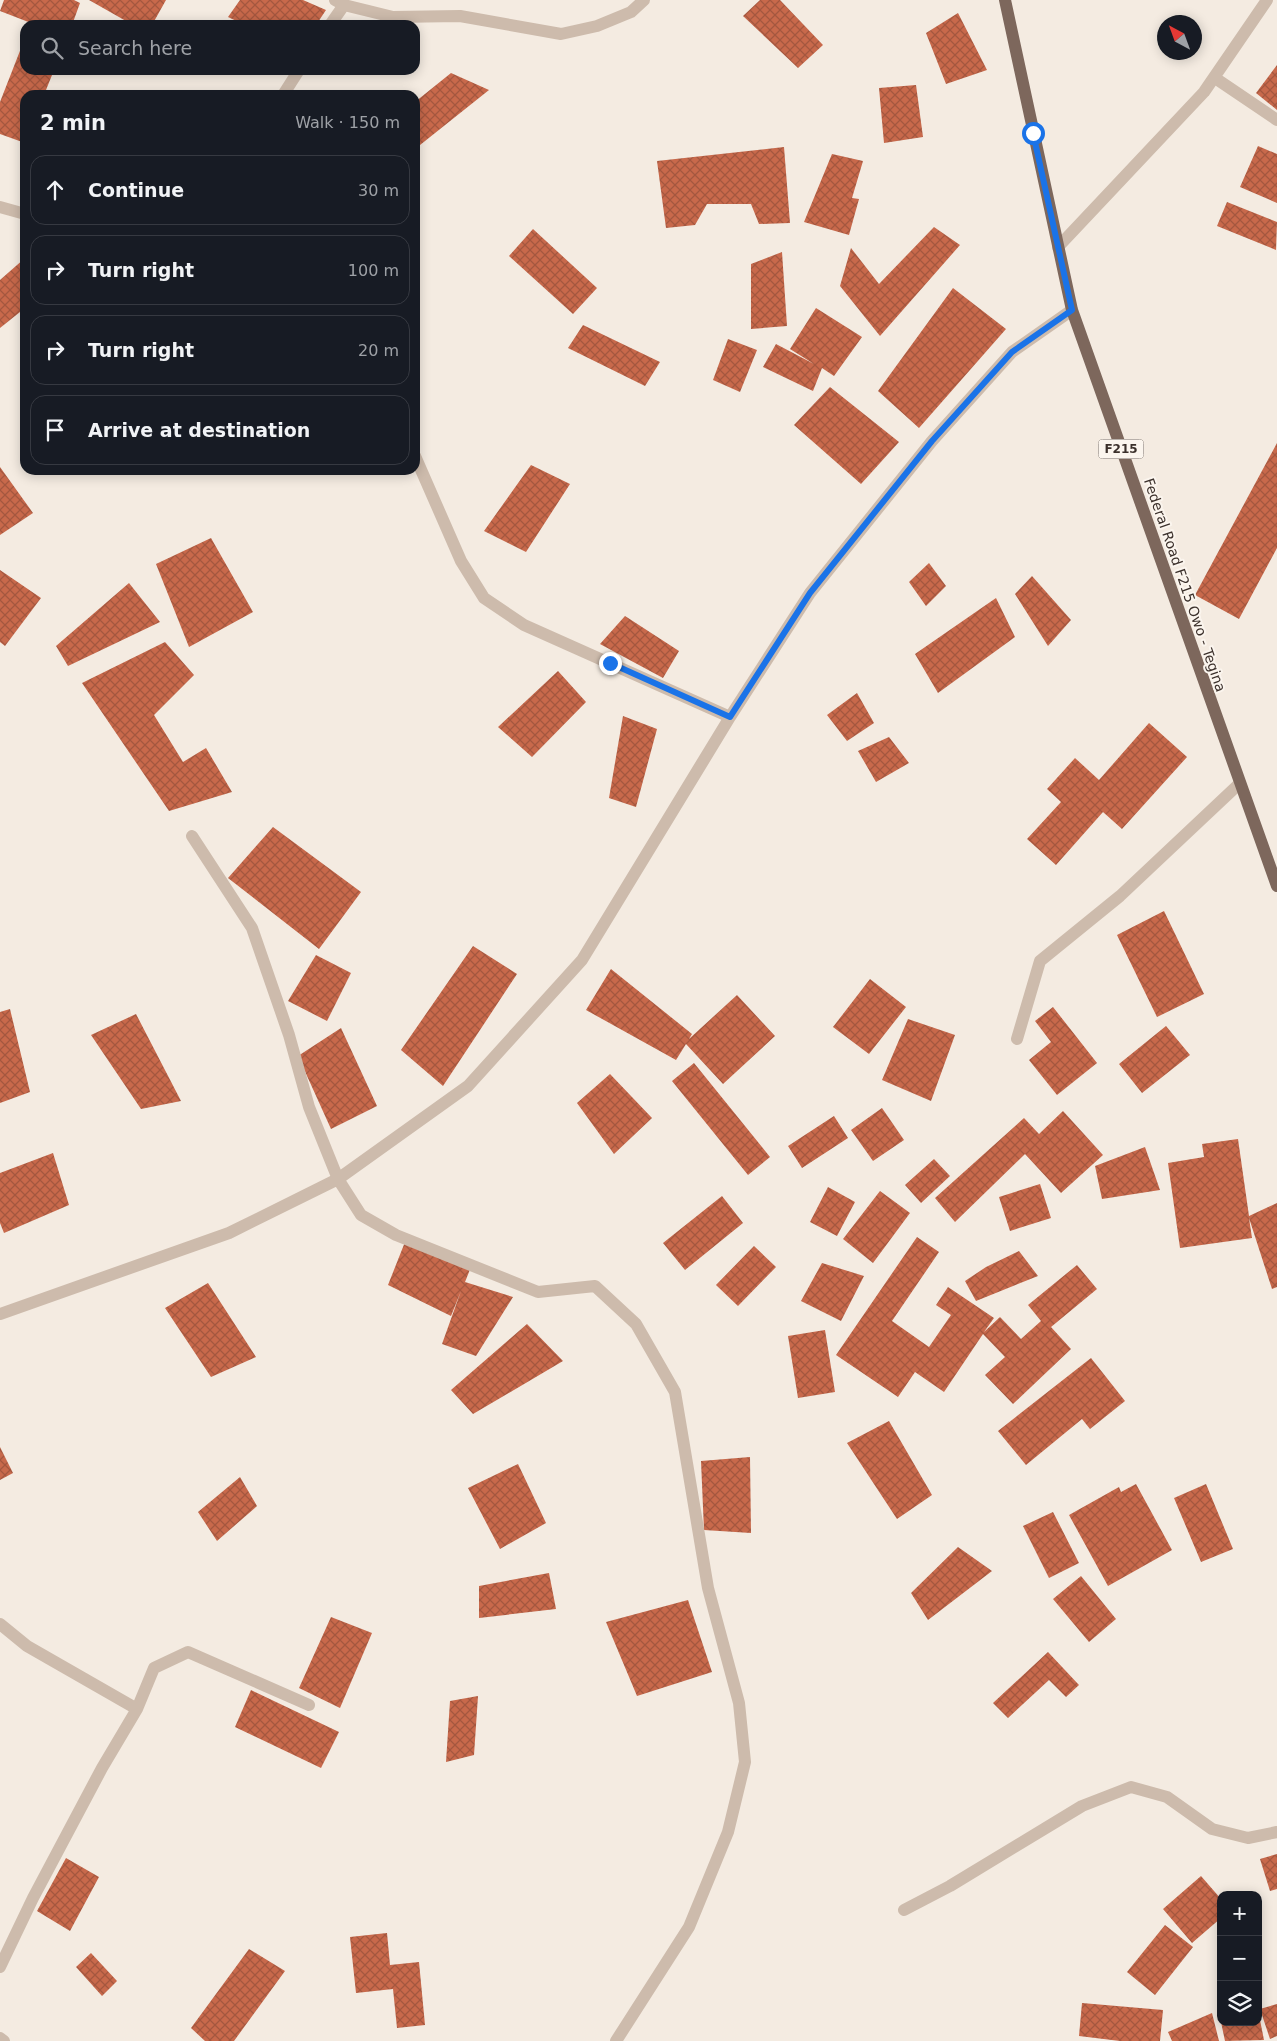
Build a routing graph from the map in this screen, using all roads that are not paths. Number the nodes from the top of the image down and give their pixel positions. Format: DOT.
graph roads {
  1 [pos="644,0"];
  2 [pos="1005,0"];
  3 [pos="1266,0"];
  4 [pos="340,3"];
  5 [pos="332,20"];
  6 [pos="296,75"];
  7 [pos="1215,78"];
  8 [pos="286,90"];
  9 [pos="1277,120"];
  10 [pos="0,207"];
  11 [pos="20,213"];
  12 [pos="1058,247"];
  13 [pos="1072,310"];
  14 [pos="420,467"];
  15 [pos="730,717"];
  16 [pos="1239,784"];
  17 [pos="192,836"];
  18 [pos="1277,886"];
  19 [pos="1017,1039"];
  20 [pos="338,1179"];
  21 [pos="0,1314"];
  22 [pos="0,1624"];
  23 [pos="309,1705"];
  24 [pos="137,1709"];
  25 [pos="1277,1832"];
  26 [pos="904,1910"];
  27 [pos="0,1967"];
  28 [pos="0,2038"];
  29 [pos="4,2041"];
  30 [pos="616,2041"];
  1 -- 4 [label="street"];
  2 -- 12 [label="main road, Federal Road F215 Owo - Tegina / F215"];
  3 -- 7 [label="street"];
  4 -- 5 [label="street"];
  6 -- 8 [label="street"];
  7 -- 9 [label="street"];
  7 -- 12 [label="street"];
  10 -- 11 [label="street"];
  12 -- 13 [label="main road, Federal Road F215 Owo - Tegina / F215"];
  13 -- 15 [label="street"];
  13 -- 16 [label="main road, Federal Road F215 Owo - Tegina / F215"];
  14 -- 15 [label="street"];
  15 -- 20 [label="street"];
  16 -- 18 [label="main road, Federal Road F215 Owo - Tegina / F215"];
  16 -- 19 [label="street"];
  17 -- 20 [label="street"];
  20 -- 21 [label="street"];
  20 -- 30 [label="street"];
  22 -- 24 [label="street"];
  23 -- 24 [label="street"];
  24 -- 27 [label="street"];
  25 -- 26 [label="street"];
  28 -- 29 [label="street"];
}
